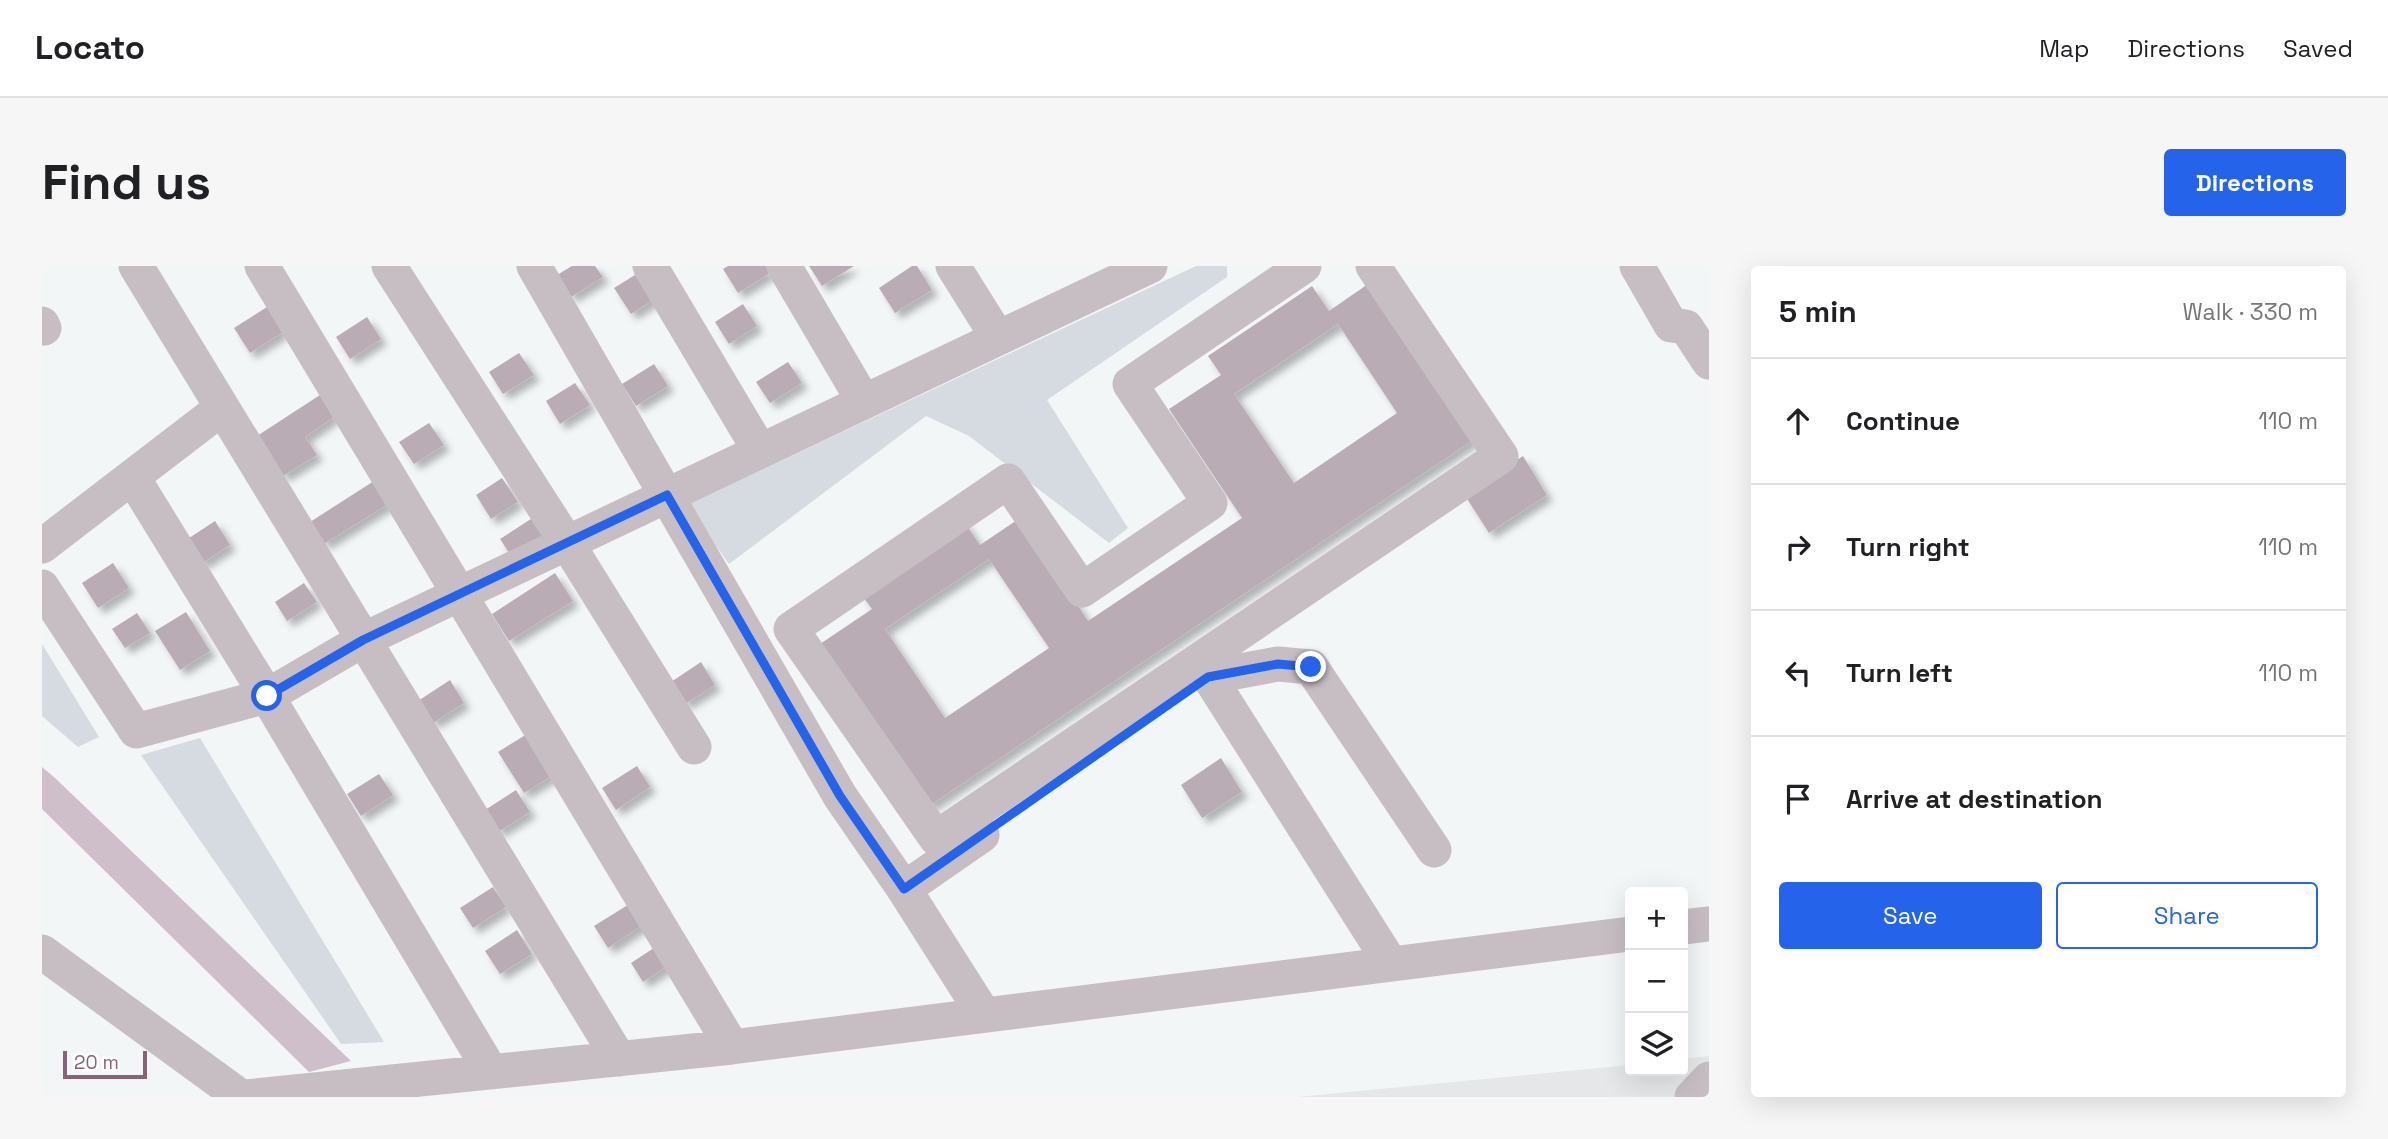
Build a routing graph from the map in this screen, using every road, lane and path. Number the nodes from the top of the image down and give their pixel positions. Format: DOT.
graph roads {
  1 [pos="135,266"];
  2 [pos="262,266"];
  3 [pos="389,266"];
  4 [pos="534,266"];
  5 [pos="650,266"];
  6 [pos="784,266"];
  7 [pos="953,266"];
  8 [pos="1150,266"];
  9 [pos="1304,266"];
  10 [pos="1373,266"];
  11 [pos="1637,266"];
  12 [pos="998,338"];
  13 [pos="1709,362"];
  14 [pos="864,402"];
  15 [pos="222,408"];
  16 [pos="760,451"];
  17 [pos="133,478"];
  18 [pos="667,495"];
  19 [pos="567,543"];
  20 [pos="42,546"];
  21 [pos="1383,556"];
  22 [pos="42,587"];
  23 [pos="460,594"];
  24 [pos="363,640"];
  25 [pos="1203,669"];
  26 [pos="267,696"];
  27 [pos="694,747"];
  28 [pos="1434,850"];
  29 [pos="904,889"];
  30 [pos="1709,924"];
  31 [pos="1688,927"];
  32 [pos="1625,935"];
  33 [pos="42,952"];
  34 [pos="1391,964"];
  35 [pos="984,1015"];
  36 [pos="732,1047"];
  37 [pos="619,1059"];
  38 [pos="491,1072"];
  39 [pos="1709,1079"];
  40 [pos="243,1097"];
  41 [pos="1692,1097"];
  1 -- 15 [label="street"];
  2 -- 23 [label="street"];
  3 -- 19 [label="street"];
  4 -- 18 [label="street"];
  5 -- 16 [label="street"];
  6 -- 14 [label="street"];
  7 -- 12 [label="street"];
  8 -- 12 [label="street"];
  9 -- 25 [label="street"];
  10 -- 25 [label="street"];
  11 -- 13 [label="street"];
  12 -- 14 [label="street"];
  14 -- 16 [label="street"];
  15 -- 17 [label="street"];
  15 -- 24 [label="street"];
  16 -- 18 [label="street"];
  17 -- 20 [label="street"];
  17 -- 26 [label="street"];
  18 -- 19 [label="street"];
  18 -- 29 [label="street"];
  19 -- 23 [label="street"];
  19 -- 27 [label="street"];
  21 -- 25 [label="street"];
  22 -- 26 [label="street"];
  23 -- 24 [label="street"];
  23 -- 36 [label="street"];
  24 -- 26 [label="street"];
  24 -- 37 [label="street"];
  25 -- 28 [label="street"];
  25 -- 29 [label="street"];
  25 -- 34 [label="street"];
  26 -- 38 [label="street"];
  29 -- 35 [label="street"];
  30 -- 31 [label="street"];
  32 -- 34 [label="street"];
  33 -- 40 [label="street"];
  34 -- 35 [label="street"];
  35 -- 36 [label="street"];
  36 -- 37 [label="street"];
  37 -- 38 [label="street"];
  38 -- 40 [label="street"];
  39 -- 41 [label="street"];
}
